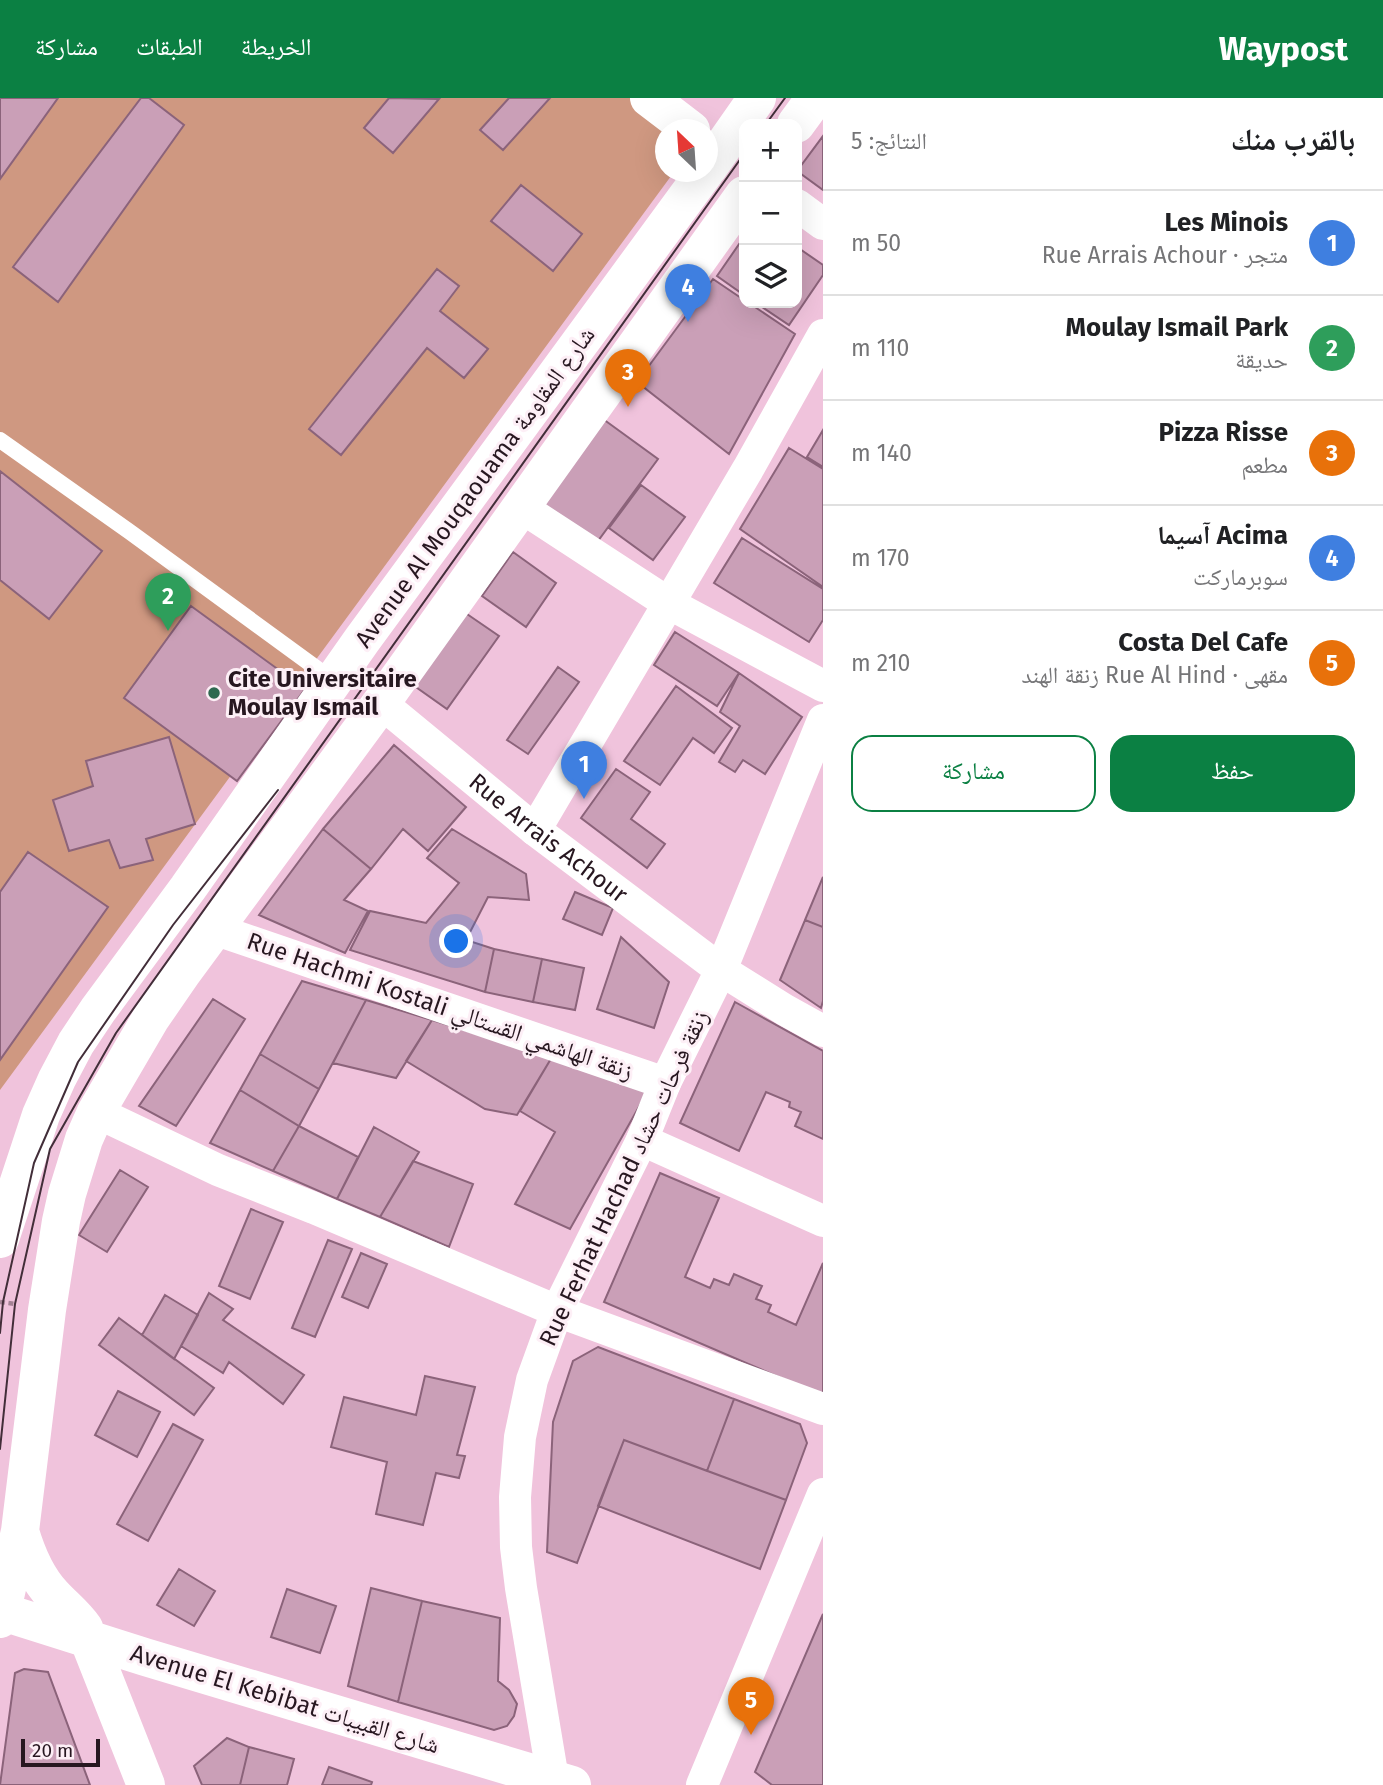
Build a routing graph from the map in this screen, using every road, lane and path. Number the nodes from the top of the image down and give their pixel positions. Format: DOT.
graph roads {
  1 [pos="649,98"];
  2 [pos="757,98"];
  3 [pos="815,98"];
  4 [pos="671,119"];
  5 [pos="800,119"];
  6 [pos="718,139"];
  7 [pos="685,182"];
  8 [pos="739,202"];
  9 [pos="802,209"];
  10 [pos="823,224"];
  11 [pos="823,335"];
  12 [pos="0,440"];
  13 [pos="521,508"];
  14 [pos="668,603"];
  15 [pos="334,681"];
  16 [pos="823,686"];
  17 [pos="381,703"];
  18 [pos="823,720"];
  19 [pos="534,830"];
  20 [pos="214,929"];
  21 [pos="721,970"];
  22 [pos="823,1031"];
  23 [pos="666,1083"];
  24 [pos="96,1112"];
  25 [pos="642,1139"];
  26 [pos="823,1221"];
  27 [pos="0,1239"];
  28 [pos="558,1311"];
  29 [pos="823,1409"];
  30 [pos="823,1494"];
  31 [pos="20,1531"];
  32 [pos="1,1614"];
  33 [pos="89,1639"];
  34 [pos="562,1782"];
  35 [pos="146,1785"];
  36 [pos="702,1785"];
  1 -- 4 [label="main road"];
  2 -- 6 [label="main road, Avenue Al Mouqaouama شارع المقاومة"];
  3 -- 5 [label="main road"];
  7 -- 15 [label="main road, Avenue Al Mouqaouama شارع المقاومة"];
  8 -- 13 [label="main road, Avenue Al Mouqaouama شارع المقاومة"];
  9 -- 10 [label="street"];
  11 -- 14 [label="street"];
  12 -- 15 [label="lane"];
  13 -- 14 [label="street"];
  13 -- 17 [label="main road, Avenue Al Mouqaouama شارع المقاومة"];
  14 -- 16 [label="street"];
  14 -- 19 [label="street"];
  15 -- 27 [label="main road, Avenue Al Mouqaouama شارع المقاومة"];
  17 -- 19 [label="street, Rue Arrais Achour"];
  17 -- 20 [label="main road, Avenue Al Mouqaouama شارع المقاومة"];
  18 -- 21 [label="street, Rue Ferhat Hachad زنقة فرحات حشاد"];
  19 -- 21 [label="street, Rue Arrais Achour"];
  20 -- 23 [label="street, Rue Hachmi Kostali زنقة الهاشمي القستالي"];
  20 -- 24 [label="main road, Avenue Al Mouqaouama شارع المقاومة"];
  21 -- 22 [label="street, Rue Arrais Achour"];
  21 -- 23 [label="street, Rue Ferhat Hachad زنقة فرحات حشاد"];
  23 -- 25 [label="street, Rue Ferhat Hachad زنقة فرحات حشاد"];
  24 -- 28 [label="street"];
  24 -- 31 [label="main road, Avenue Al Mouqaouama شارع المقاومة"];
  25 -- 26 [label="street"];
  25 -- 28 [label="street, Rue Ferhat Hachad زنقة فرحات حشاد"];
  28 -- 29 [label="street"];
  28 -- 34 [label="street, Rue Ferhat Hachad زنقة فرحات حشاد"];
  30 -- 36 [label="street"];
  31 -- 32 [label="main road, Avenue Al Mouqaouama شارع المقاومة"];
  31 -- 33 [label="main road"];
  32 -- 33 [label="main road, Avenue El Kebibat شارع القبيبات"];
  33 -- 34 [label="main road, Avenue El Kebibat شارع القبيبات"];
  33 -- 35 [label="main road"];
}
